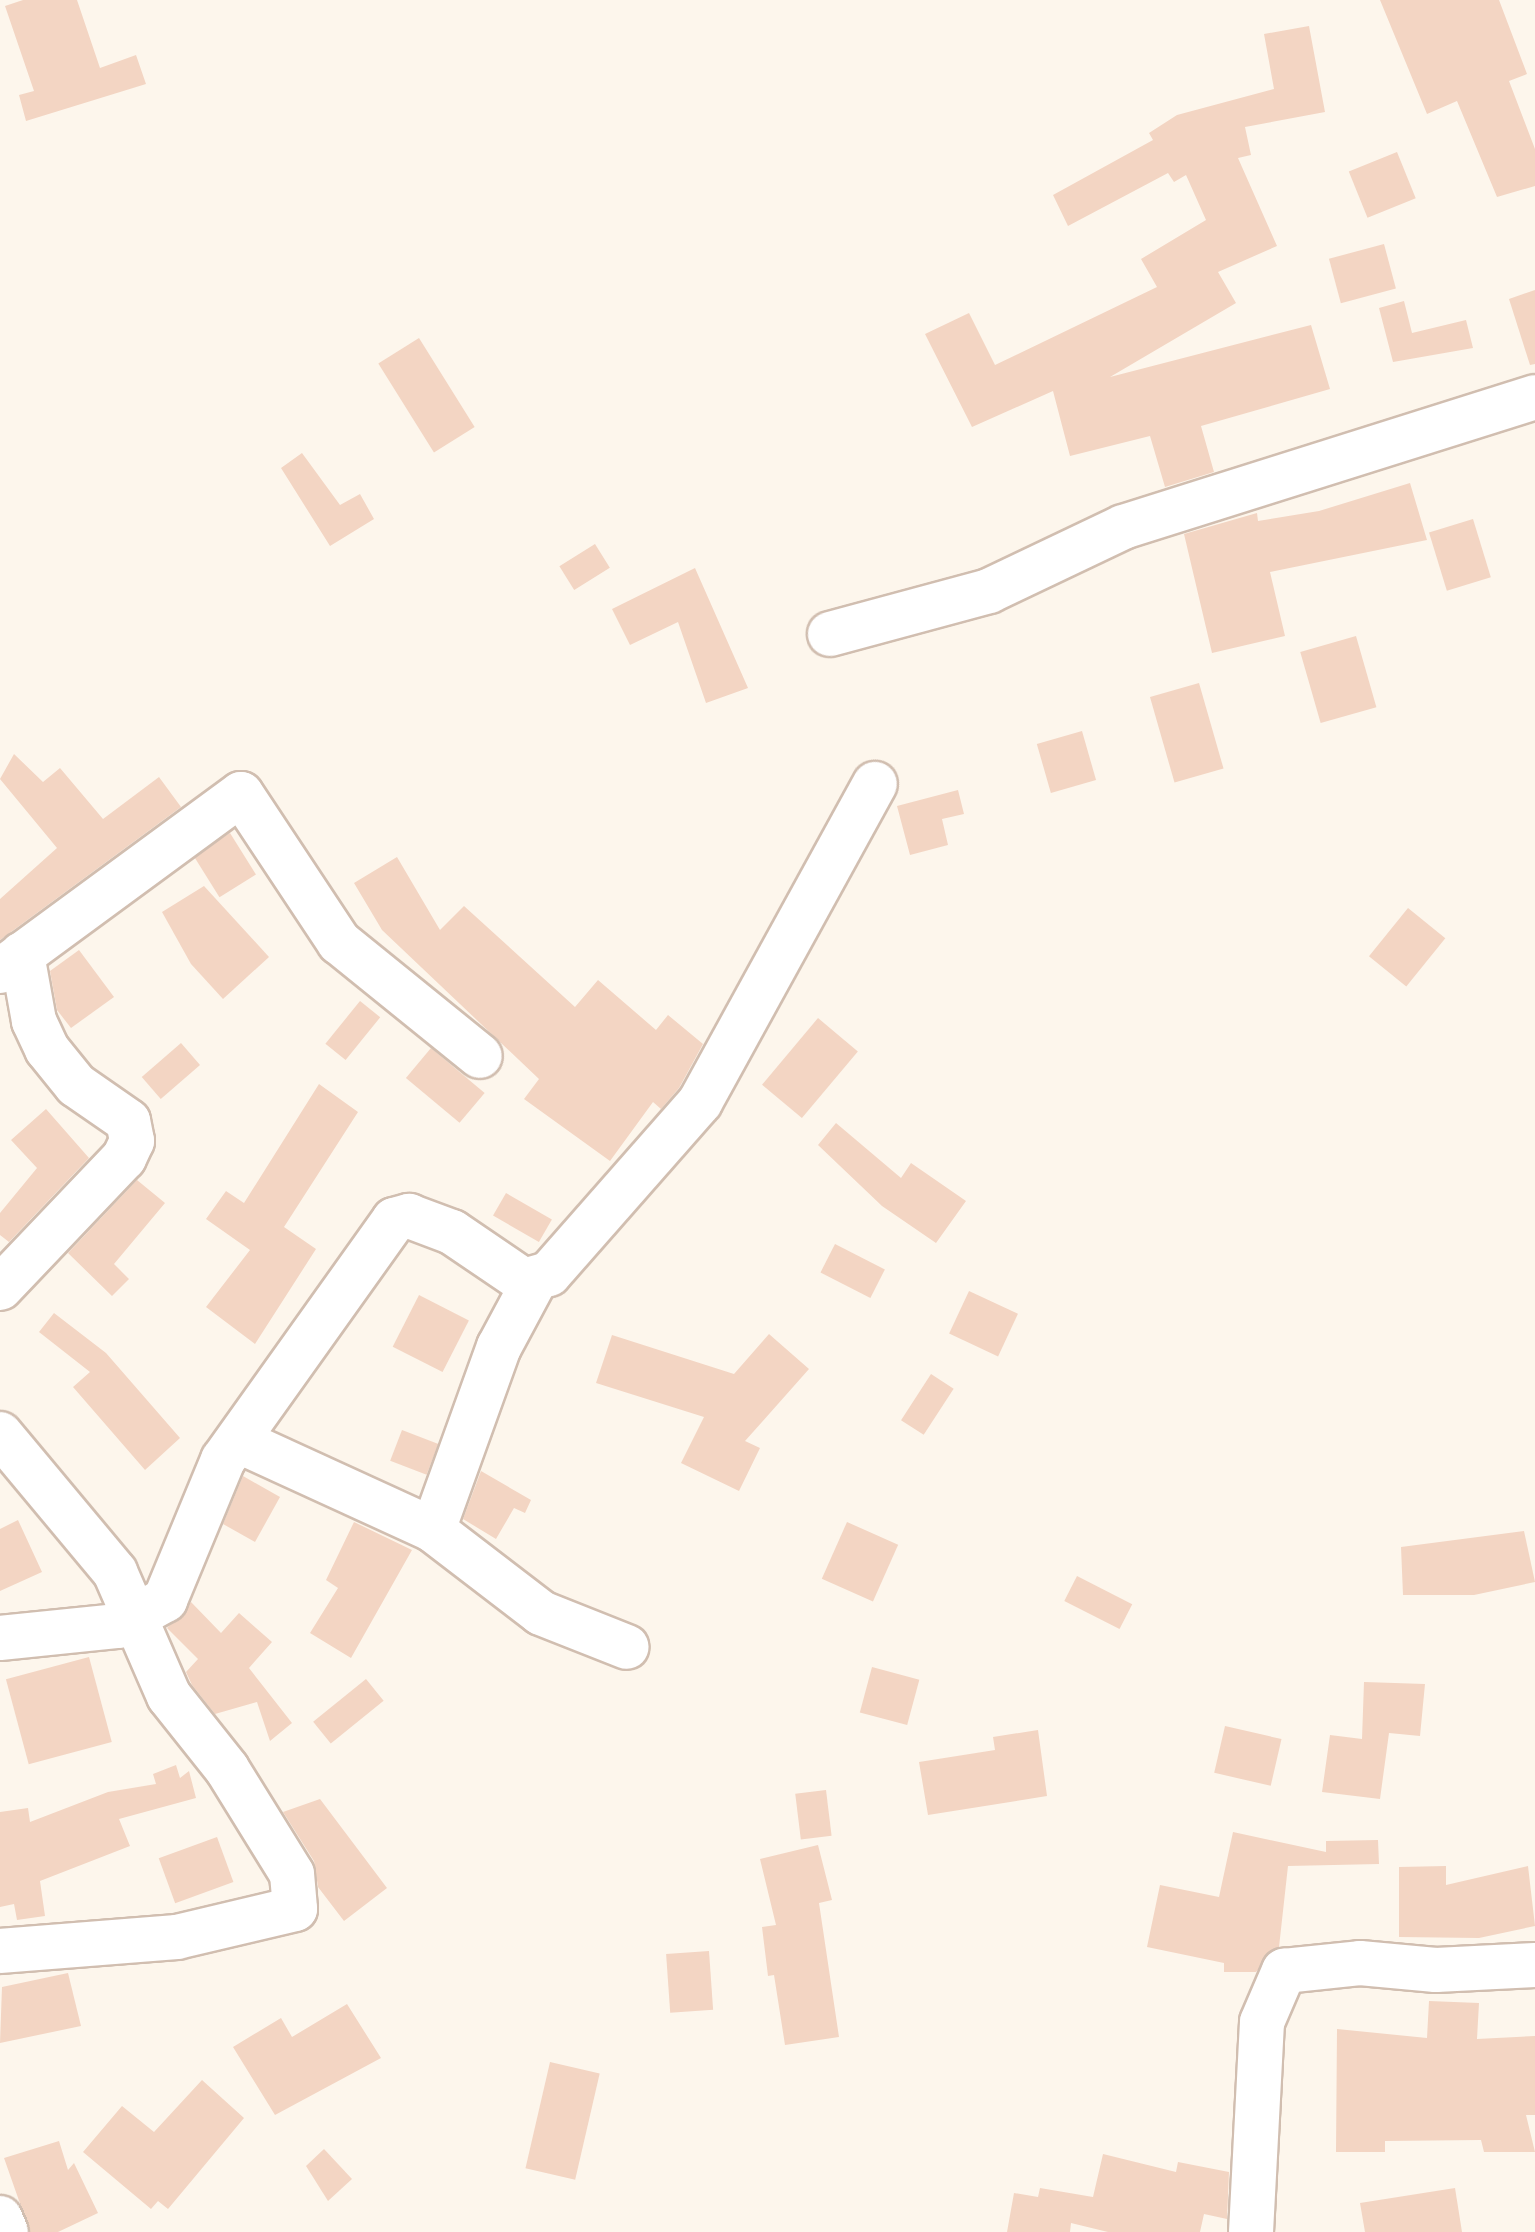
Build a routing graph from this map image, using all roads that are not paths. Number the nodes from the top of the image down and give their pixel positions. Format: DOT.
graph roads {
  1 [pos="1535,397"];
  2 [pos="830,634"];
  3 [pos="875,784"];
  4 [pos="11,963"];
  5 [pos="480,1056"];
  6 [pos="535,1280"];
  7 [pos="0,1288"];
  8 [pos="0,1434"];
  9 [pos="239,1441"];
  10 [pos="433,1530"];
  11 [pos="138,1619"];
  12 [pos="0,1638"];
  13 [pos="627,1647"];
  14 [pos="0,1951"];
  15 [pos="1535,1965"];
  16 [pos="0,2218"];
  17 [pos="6,2232"];
  18 [pos="1251,2232"];
  1 -- 2 [label="street"];
  3 -- 6 [label="street"];
  4 -- 5 [label="street"];
  4 -- 7 [label="street"];
  6 -- 9 [label="street"];
  6 -- 10 [label="street"];
  8 -- 11 [label="street"];
  9 -- 10 [label="street"];
  9 -- 11 [label="street"];
  10 -- 13 [label="street"];
  11 -- 12 [label="street"];
  11 -- 14 [label="street"];
  15 -- 18 [label="street"];
  16 -- 17 [label="street"];
}
